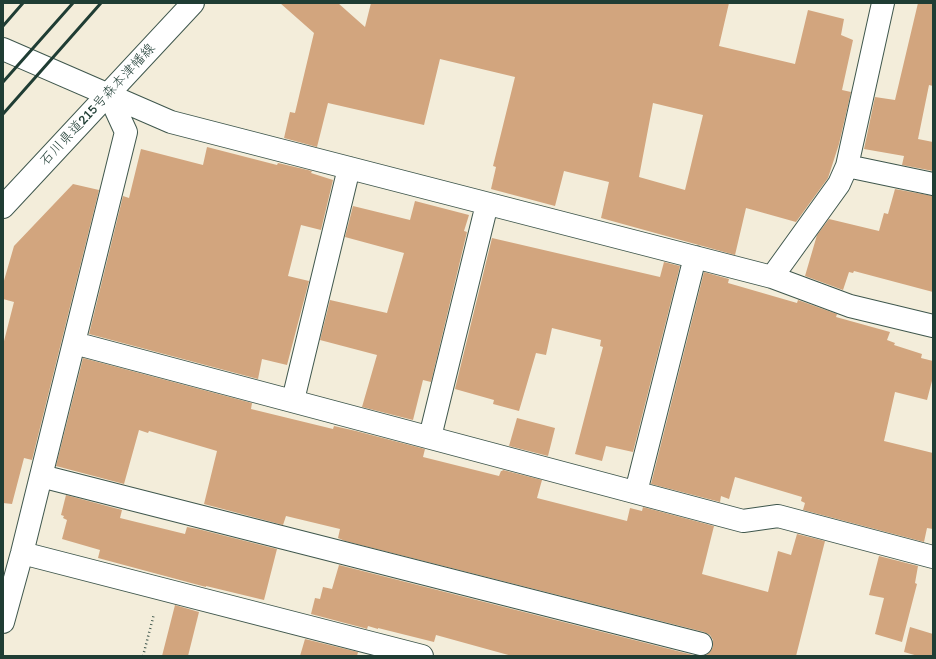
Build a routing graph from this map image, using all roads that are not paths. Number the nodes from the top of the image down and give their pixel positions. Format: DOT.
graph roads {
  1 [pos="193,3"];
  2 [pos="883,3"];
  3 [pos="3,49"];
  4 [pos="109,95"];
  5 [pos="847,166"];
  6 [pos="349,168"];
  7 [pos="933,184"];
  8 [pos="488,204"];
  9 [pos="3,207"];
  10 [pos="695,257"];
  11 [pos="772,277"];
  12 [pos="933,326"];
  13 [pos="74,342"];
  14 [pos="293,400"];
  15 [pos="430,437"];
  16 [pos="41,476"];
  17 [pos="636,492"];
  18 [pos="22,553"];
  19 [pos="933,557"];
  20 [pos="3,622"];
  21 [pos="701,644"];
  22 [pos="422,656"];
  1 -- 4 [label="street, 石川県道215号森本津幡線"];
  2 -- 5 [label="street"];
  3 -- 4 [label="street"];
  4 -- 6 [label="street"];
  4 -- 9 [label="street, 石川県道215号森本津幡線"];
  4 -- 13 [label="street"];
  5 -- 7 [label="street"];
  5 -- 11 [label="street"];
  6 -- 8 [label="street"];
  6 -- 14 [label="street"];
  8 -- 10 [label="street"];
  8 -- 15 [label="street"];
  10 -- 11 [label="street"];
  10 -- 17 [label="street"];
  11 -- 12 [label="street"];
  13 -- 14 [label="street"];
  13 -- 16 [label="street"];
  14 -- 15 [label="street"];
  15 -- 17 [label="street"];
  16 -- 18 [label="street"];
  16 -- 21 [label="street"];
  17 -- 19 [label="street"];
  18 -- 20 [label="street"];
  18 -- 22 [label="street"];
}
